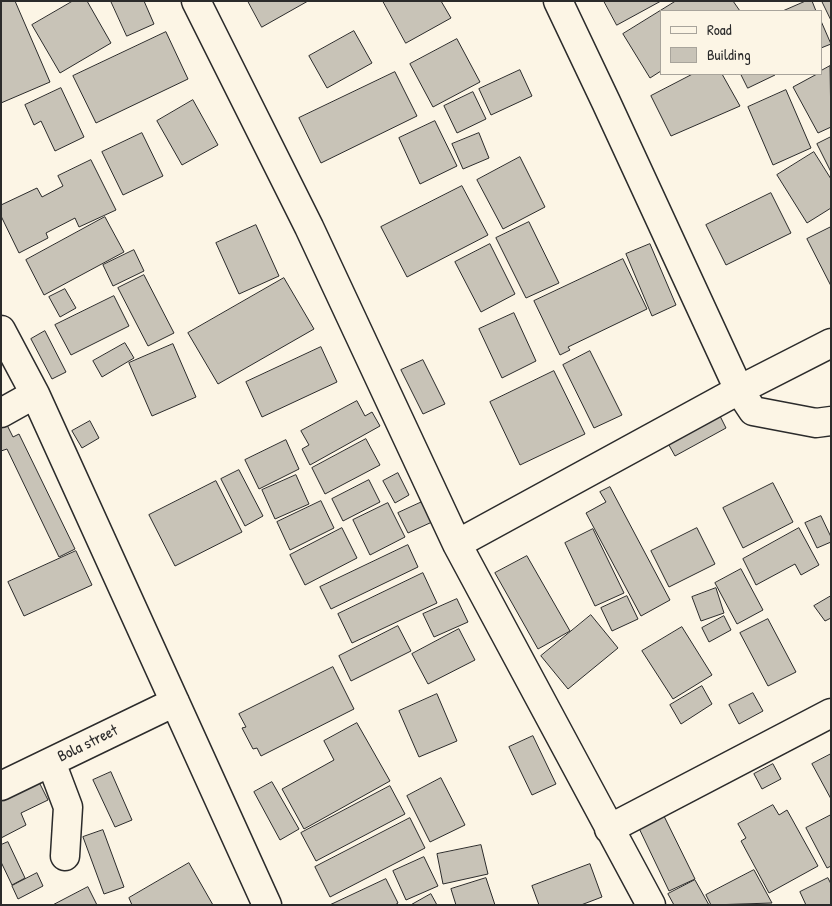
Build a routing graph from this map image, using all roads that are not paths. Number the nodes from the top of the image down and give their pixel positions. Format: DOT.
graph roads {
  1 [pos="196,1"];
  2 [pos="558,1"];
  3 [pos="1,330"];
  4 [pos="831,343"];
  5 [pos="739,390"];
  6 [pos="34,394"];
  7 [pos="1,413"];
  8 [pos="831,421"];
  9 [pos="457,544"];
  10 [pos="175,702"];
  11 [pos="831,713"];
  12 [pos="51,762"];
  13 [pos="1,786"];
  14 [pos="609,829"];
  15 [pos="65,856"];
  16 [pos="267,905"];
  17 [pos="651,905"];
  1 -- 9 [label="street"];
  2 -- 5 [label="street"];
  3 -- 6 [label="street"];
  4 -- 5 [label="street"];
  5 -- 8 [label="street"];
  5 -- 9 [label="street"];
  6 -- 7 [label="street"];
  6 -- 10 [label="street"];
  9 -- 14 [label="street"];
  10 -- 12 [label="street, Bola street"];
  10 -- 16 [label="street"];
  11 -- 14 [label="street"];
  12 -- 13 [label="street, Bola street"];
  12 -- 15 [label="street"];
  14 -- 17 [label="street"];
}
